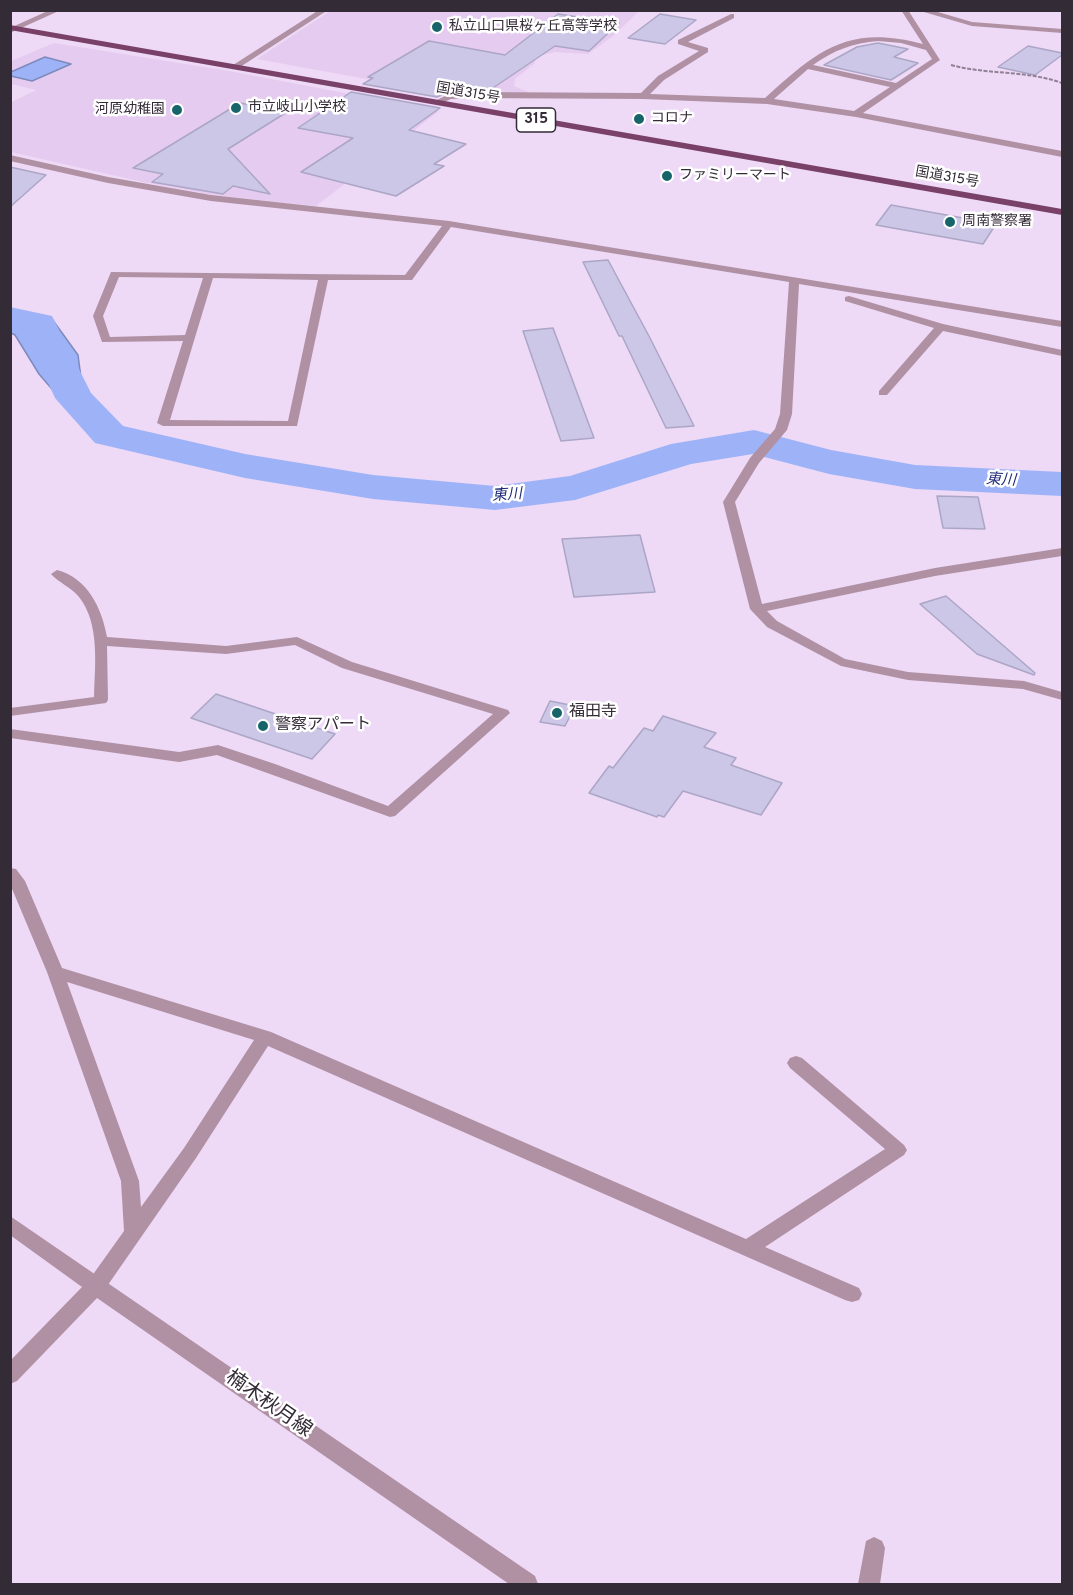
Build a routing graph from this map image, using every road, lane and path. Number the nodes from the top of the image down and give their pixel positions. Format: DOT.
graph roads {
  1 [pos="58,10"];
  2 [pos="325,10"];
  3 [pos="904,10"];
  4 [pos="920,10"];
  5 [pos="731,16"];
  6 [pos="12,29"];
  7 [pos="1062,32"];
  8 [pos="928,48"];
  9 [pos="936,60"];
  10 [pos="805,66"];
  11 [pos="234,67"];
  12 [pos="1062,83"];
  13 [pos="896,86"];
  14 [pos="642,96"];
  15 [pos="767,101"];
  16 [pos="437,102"];
  17 [pos="856,114"];
  18 [pos="1062,154"];
  19 [pos="10,158"];
  20 [pos="1062,212"];
  21 [pos="449,224"];
  22 [pos="209,275"];
  23 [pos="323,278"];
  24 [pos="794,282"];
  25 [pos="1062,324"];
  26 [pos="941,327"];
  27 [pos="190,338"];
  28 [pos="1062,353"];
  29 [pos="883,393"];
  30 [pos="1062,552"];
  31 [pos="57,574"];
  32 [pos="757,609"];
  33 [pos="101,641"];
  34 [pos="1062,696"];
  35 [pos="10,712"];
  36 [pos="10,733"];
  37 [pos="10,873"];
  38 [pos="55,972"];
  39 [pos="265,1037"];
  40 [pos="796,1063"];
  41 [pos="10,1224"];
  42 [pos="134,1231"];
  43 [pos="746,1249"];
  44 [pos="96,1286"];
  45 [pos="852,1294"];
  46 [pos="10,1375"];
  47 [pos="874,1548"];
  48 [pos="527,1584"];
  49 [pos="869,1584"];
  1 -- 6 [label="street"];
  2 -- 11 [label="street"];
  3 -- 8 [label="street"];
  4 -- 7 [label="street"];
  5 -- 14 [label="street"];
  6 -- 11 [label="highway, 国道315号 / 315"];
  8 -- 9 [label="street"];
  8 -- 10 [label="street"];
  9 -- 12 [label="path"];
  9 -- 13 [label="street"];
  10 -- 13 [label="street"];
  10 -- 15 [label="street"];
  11 -- 16 [label="highway, 国道315号 / 315"];
  13 -- 17 [label="street"];
  14 -- 15 [label="street"];
  14 -- 16 [label="street"];
  15 -- 17 [label="street"];
  16 -- 20 [label="highway, 国道315号 / 315"];
  17 -- 18 [label="street"];
  19 -- 21 [label="street"];
  21 -- 23 [label="street"];
  21 -- 24 [label="street"];
  22 -- 23 [label="street"];
  22 -- 27 [label="street"];
  22 -- 27 [label="street"];
  23 -- 27 [label="street"];
  24 -- 25 [label="street"];
  24 -- 26 [label="street"];
  24 -- 32 [label="street"];
  26 -- 28 [label="street"];
  26 -- 29 [label="street"];
  30 -- 32 [label="street"];
  31 -- 33 [label="street"];
  32 -- 34 [label="street"];
  33 -- 35 [label="street"];
  33 -- 36 [label="street"];
  37 -- 38 [label="street"];
  38 -- 39 [label="street"];
  38 -- 42 [label="street"];
  39 -- 42 [label="street"];
  39 -- 43 [label="street"];
  40 -- 43 [label="street"];
  41 -- 44 [label="street, 楠木秋月線"];
  42 -- 44 [label="street"];
  43 -- 45 [label="street"];
  44 -- 46 [label="street"];
  44 -- 48 [label="street, 楠木秋月線"];
  47 -- 49 [label="street"];
}
